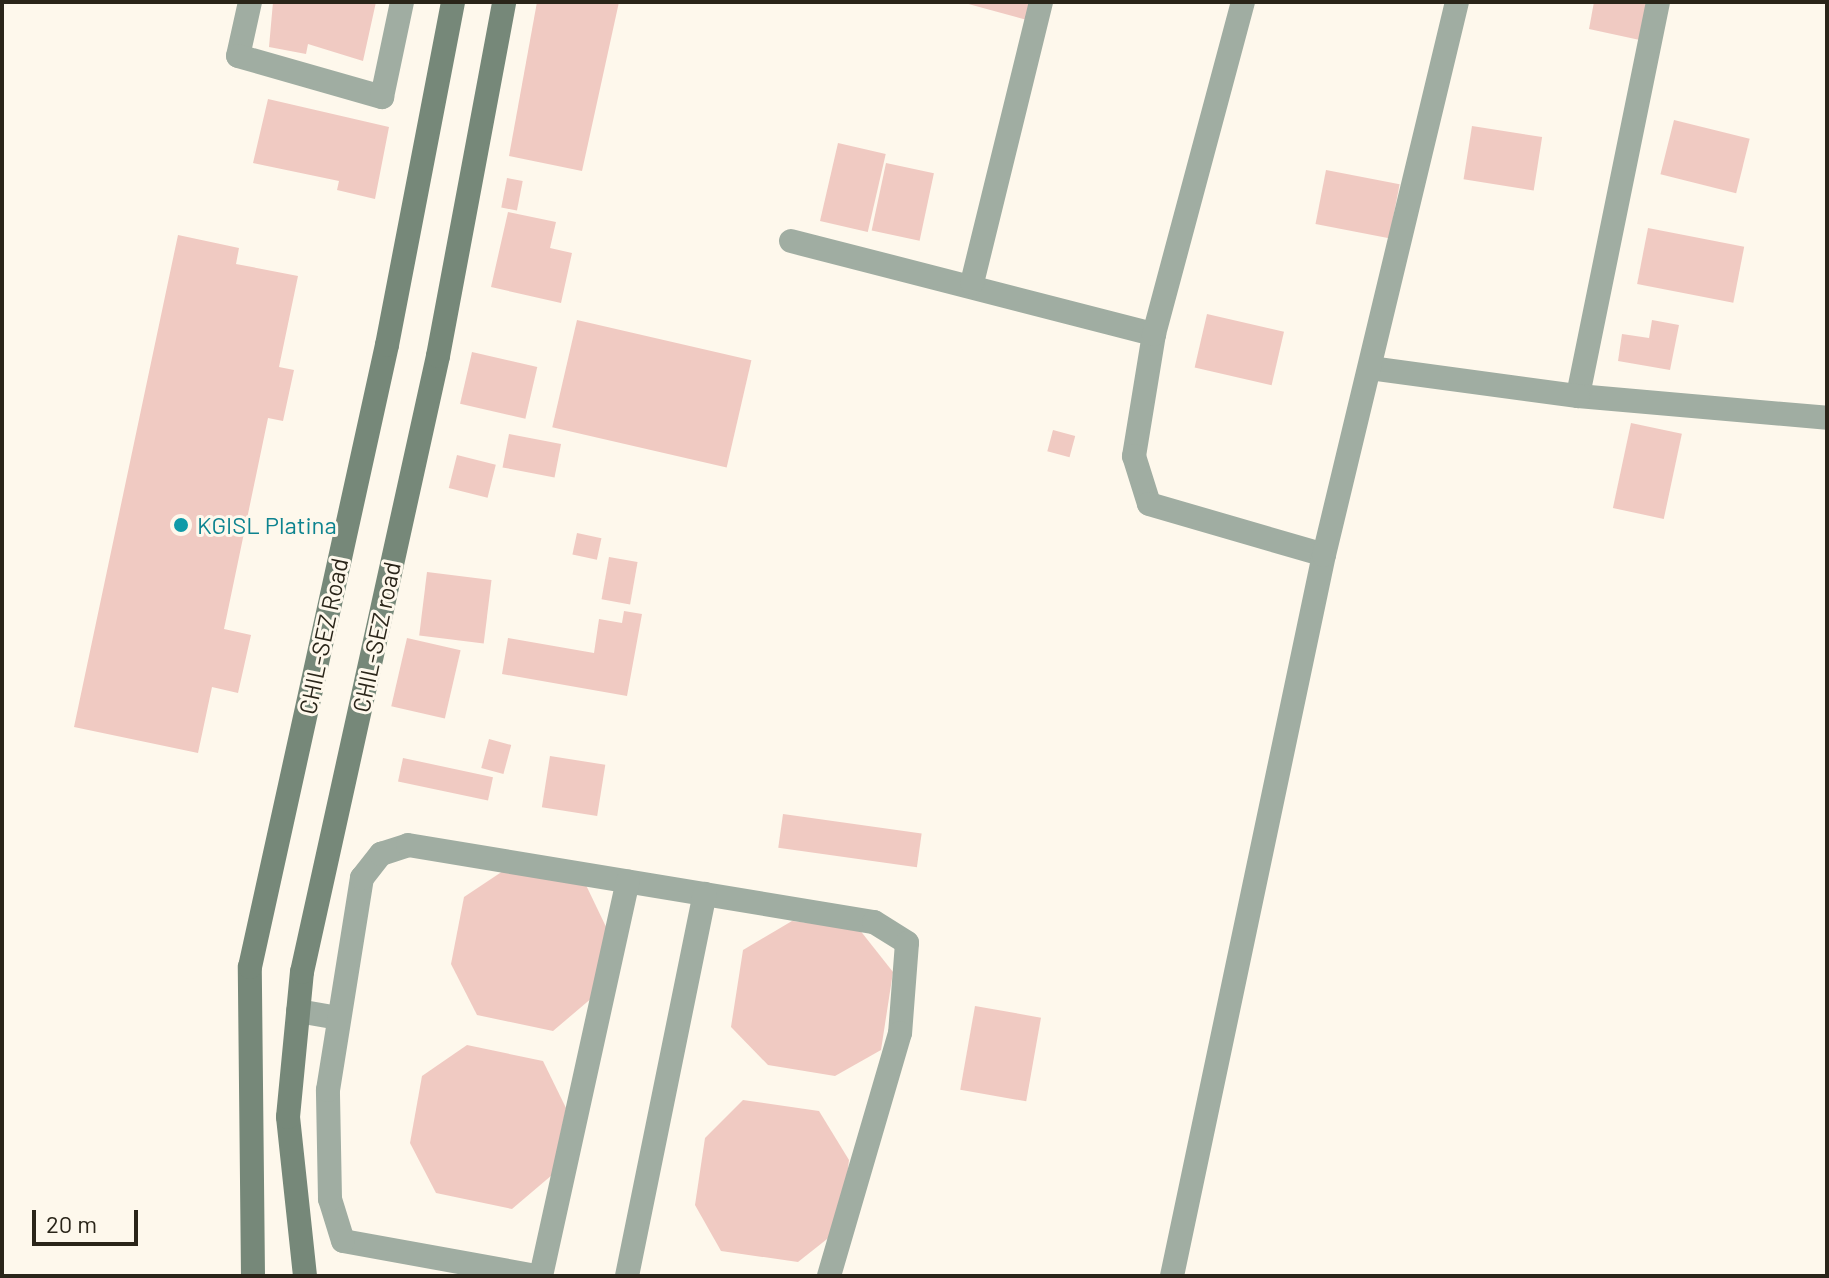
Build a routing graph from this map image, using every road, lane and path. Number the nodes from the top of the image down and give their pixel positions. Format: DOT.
graph roads {
  1 [pos="250,2"];
  2 [pos="402,2"];
  3 [pos="453,2"];
  4 [pos="504,2"];
  5 [pos="1041,2"];
  6 [pos="1243,2"];
  7 [pos="1457,2"];
  8 [pos="1658,2"];
  9 [pos="791,241"];
  10 [pos="972,283"];
  11 [pos="1154,334"];
  12 [pos="1370,368"];
  13 [pos="1578,396"];
  14 [pos="1827,418"];
  15 [pos="1324,555"];
  16 [pos="628,881"];
  17 [pos="705,894"];
  18 [pos="298,1011"];
  19 [pos="338,1018"];
  20 [pos="253,1276"];
  21 [pos="305,1276"];
  22 [pos="538,1276"];
  23 [pos="627,1276"];
  24 [pos="829,1276"];
  25 [pos="1172,1276"];
  1 -- 2 [label="street"];
  3 -- 20 [label="street, CHIL-SEZ Road"];
  4 -- 18 [label="street, CHIL-SEZ road"];
  5 -- 10 [label="street"];
  6 -- 11 [label="street"];
  7 -- 12 [label="street"];
  8 -- 13 [label="street"];
  9 -- 10 [label="street"];
  10 -- 11 [label="street"];
  11 -- 15 [label="street"];
  12 -- 13 [label="street"];
  12 -- 15 [label="street"];
  13 -- 14 [label="street"];
  15 -- 25 [label="street"];
  16 -- 17 [label="street"];
  16 -- 19 [label="street"];
  16 -- 22 [label="street"];
  17 -- 23 [label="street"];
  17 -- 24 [label="street"];
  18 -- 19 [label="street"];
  18 -- 21 [label="street, CHIL-SEZ road"];
  19 -- 22 [label="street"];
}
